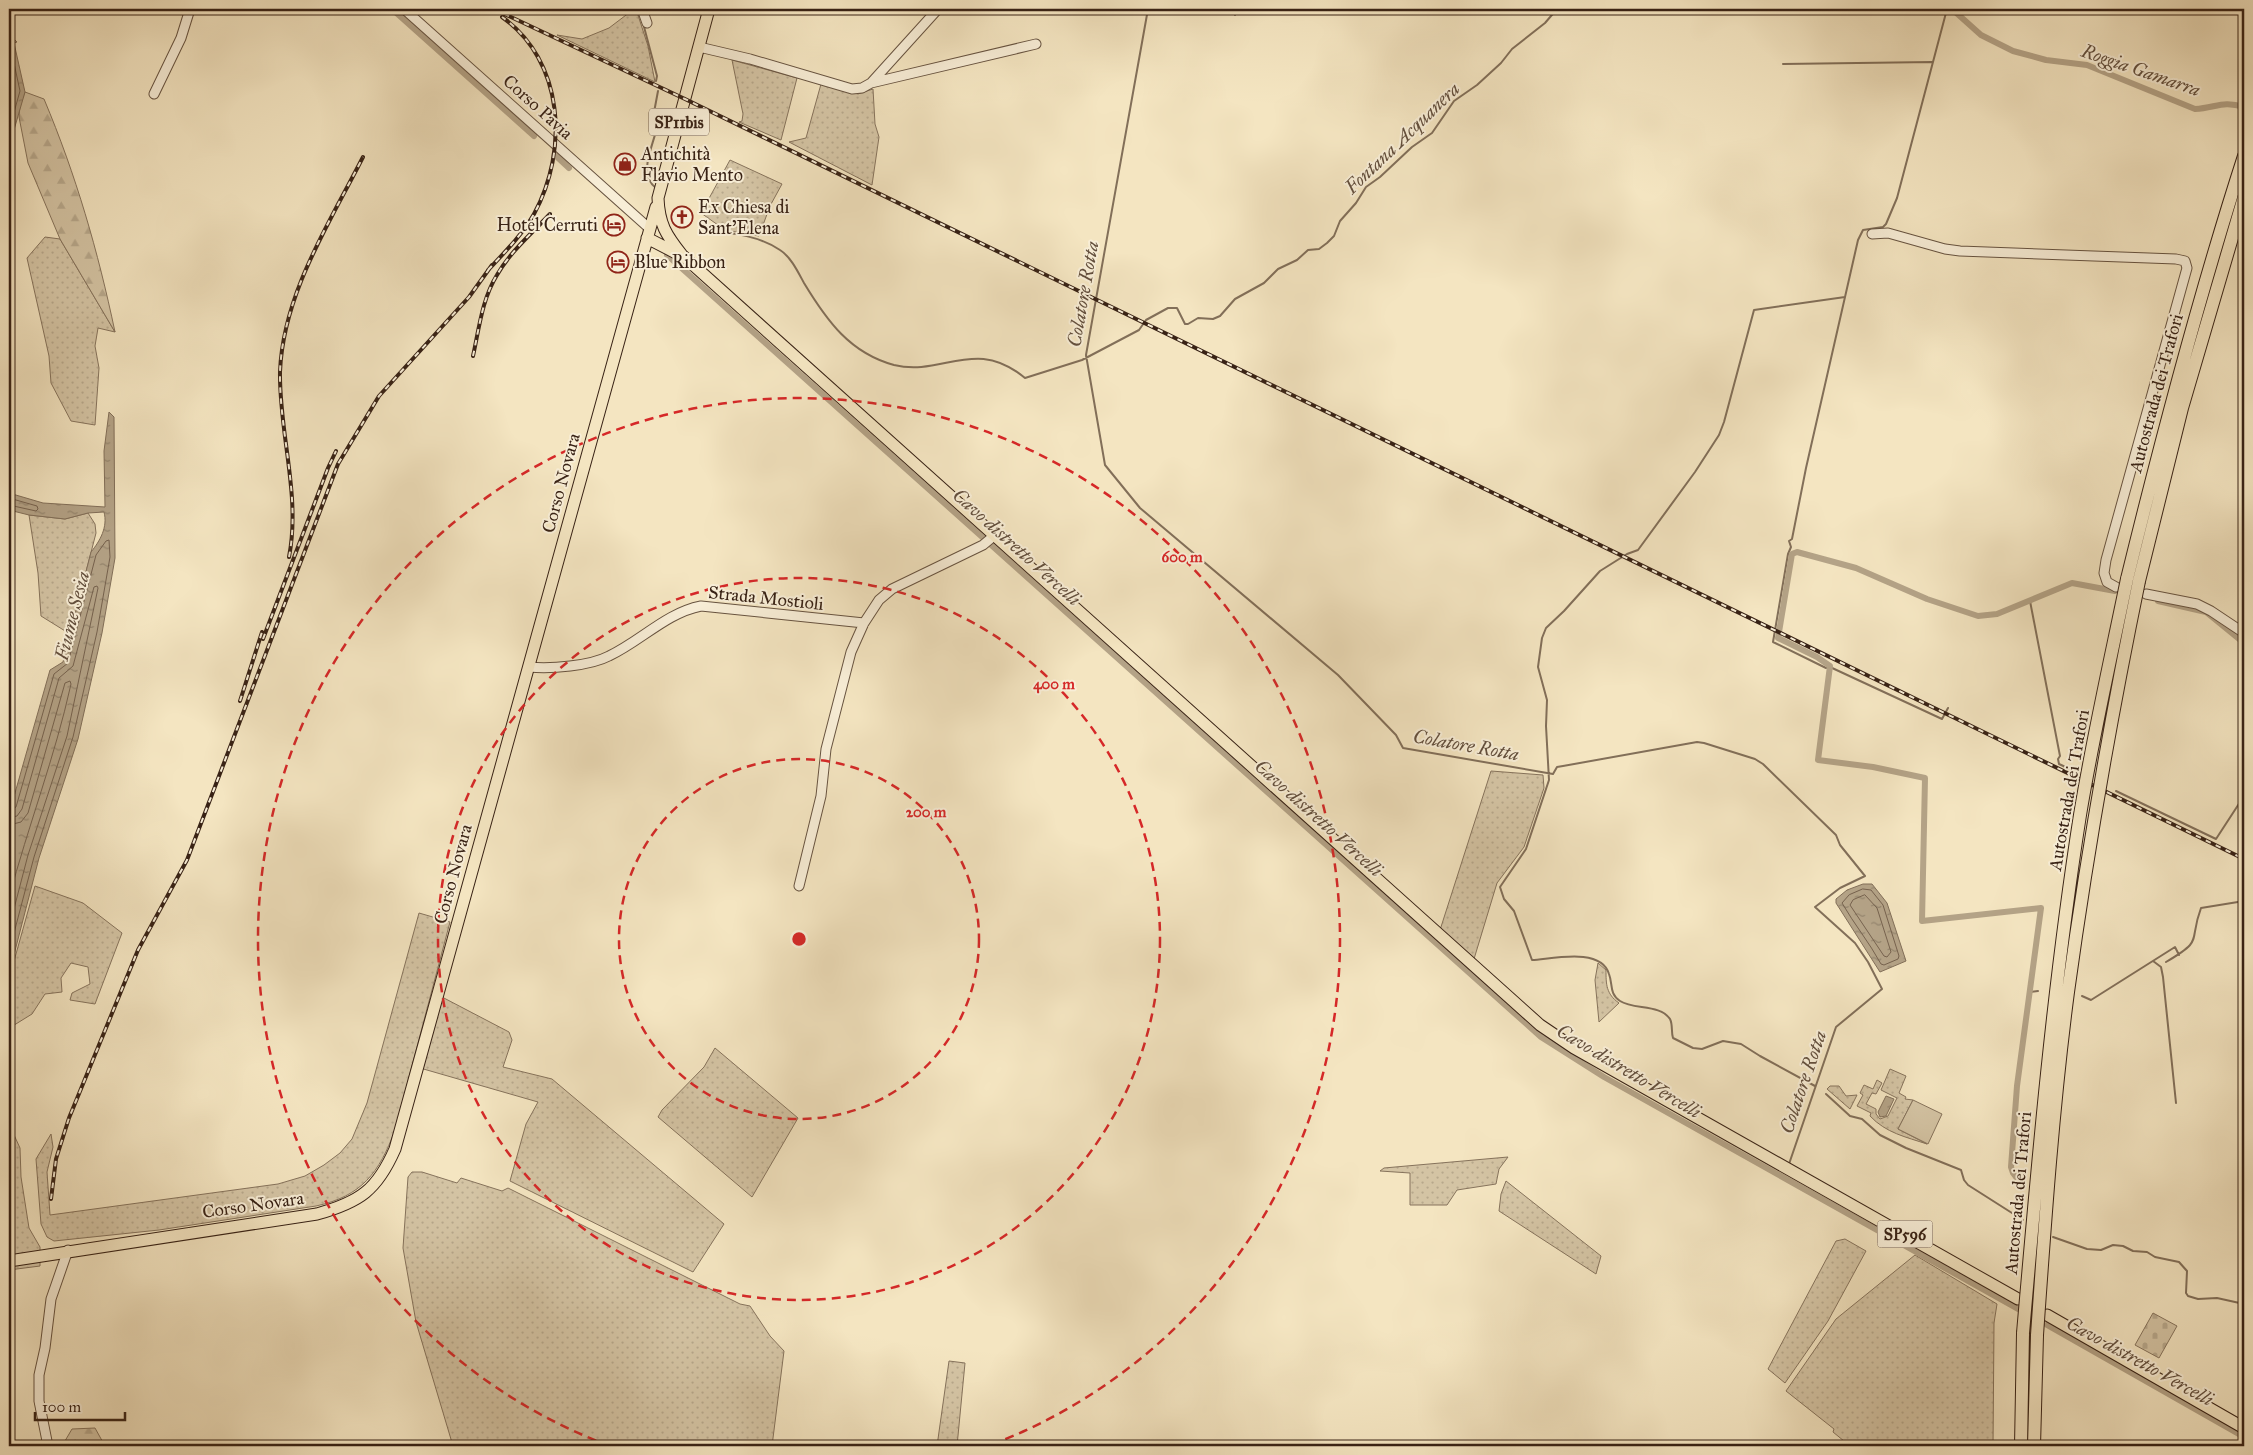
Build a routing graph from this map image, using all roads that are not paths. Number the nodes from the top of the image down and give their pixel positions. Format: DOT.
graph roads {
  1 [pos="190,9"];
  2 [pos="404,9"];
  3 [pos="642,9"];
  4 [pos="710,9"];
  5 [pos="938,9"];
  6 [pos="647,23"];
  7 [pos="1036,44"];
  8 [pos="699,47"];
  9 [pos="871,83"];
  10 [pos="154,94"];
  11 [pos="2244,156"];
  12 [pos="2244,196"];
  13 [pos="658,198"];
  14 [pos="649,233"];
  15 [pos="1872,234"];
  16 [pos="670,245"];
  17 [pos="640,266"];
  18 [pos="993,537"];
  19 [pos="2133,580"];
  20 [pos="2116,588"];
  21 [pos="2146,594"];
  22 [pos="864,623"];
  23 [pos="2244,634"];
  24 [pos="529,667"];
  25 [pos="799,886"];
  26 [pos="68,1250"];
  27 [pos="9,1261"];
  28 [pos="2018,1299"];
  29 [pos="2047,1315"];
  30 [pos="2244,1428"];
  31 [pos="48,1446"];
  32 [pos="2021,1446"];
  33 [pos="2034,1446"];
  1 -- 10 [label="street"];
  2 -- 14 [label="street, Corso Pavia"];
  3 -- 6 [label="street"];
  4 -- 8 [label="main road, SP11bis"];
  5 -- 9 [label="street"];
  7 -- 9 [label="street"];
  8 -- 9 [label="street"];
  8 -- 13 [label="main road, SP11bis"];
  11 -- 19 [label="highway, Autostrada dei Trafori"];
  12 -- 19 [label="highway, Autostrada dei Trafori"];
  13 -- 14 [label="main road, Corso Novara / SP11bis"];
  13 -- 16 [label="main road"];
  14 -- 16 [label="main road"];
  14 -- 17 [label="main road, Corso Novara / SP11bis"];
  15 -- 20 [label="street"];
  16 -- 17 [label="main road"];
  16 -- 18 [label="main road"];
  17 -- 24 [label="main road, Corso Novara / SP11bis"];
  18 -- 22 [label="street"];
  18 -- 28 [label="main road, SP596"];
  19 -- 32 [label="highway, Autostrada dei Trafori, bridge"];
  19 -- 33 [label="highway, Autostrada dei Trafori, bridge"];
  21 -- 23 [label="street"];
  22 -- 24 [label="street, Strada Mostioli"];
  22 -- 25 [label="street"];
  24 -- 26 [label="main road, Corso Novara / SP11bis"];
  26 -- 27 [label="main road, Corso Novara / SP11bis"];
  26 -- 31 [label="street"];
  29 -- 30 [label="main road"];
}
